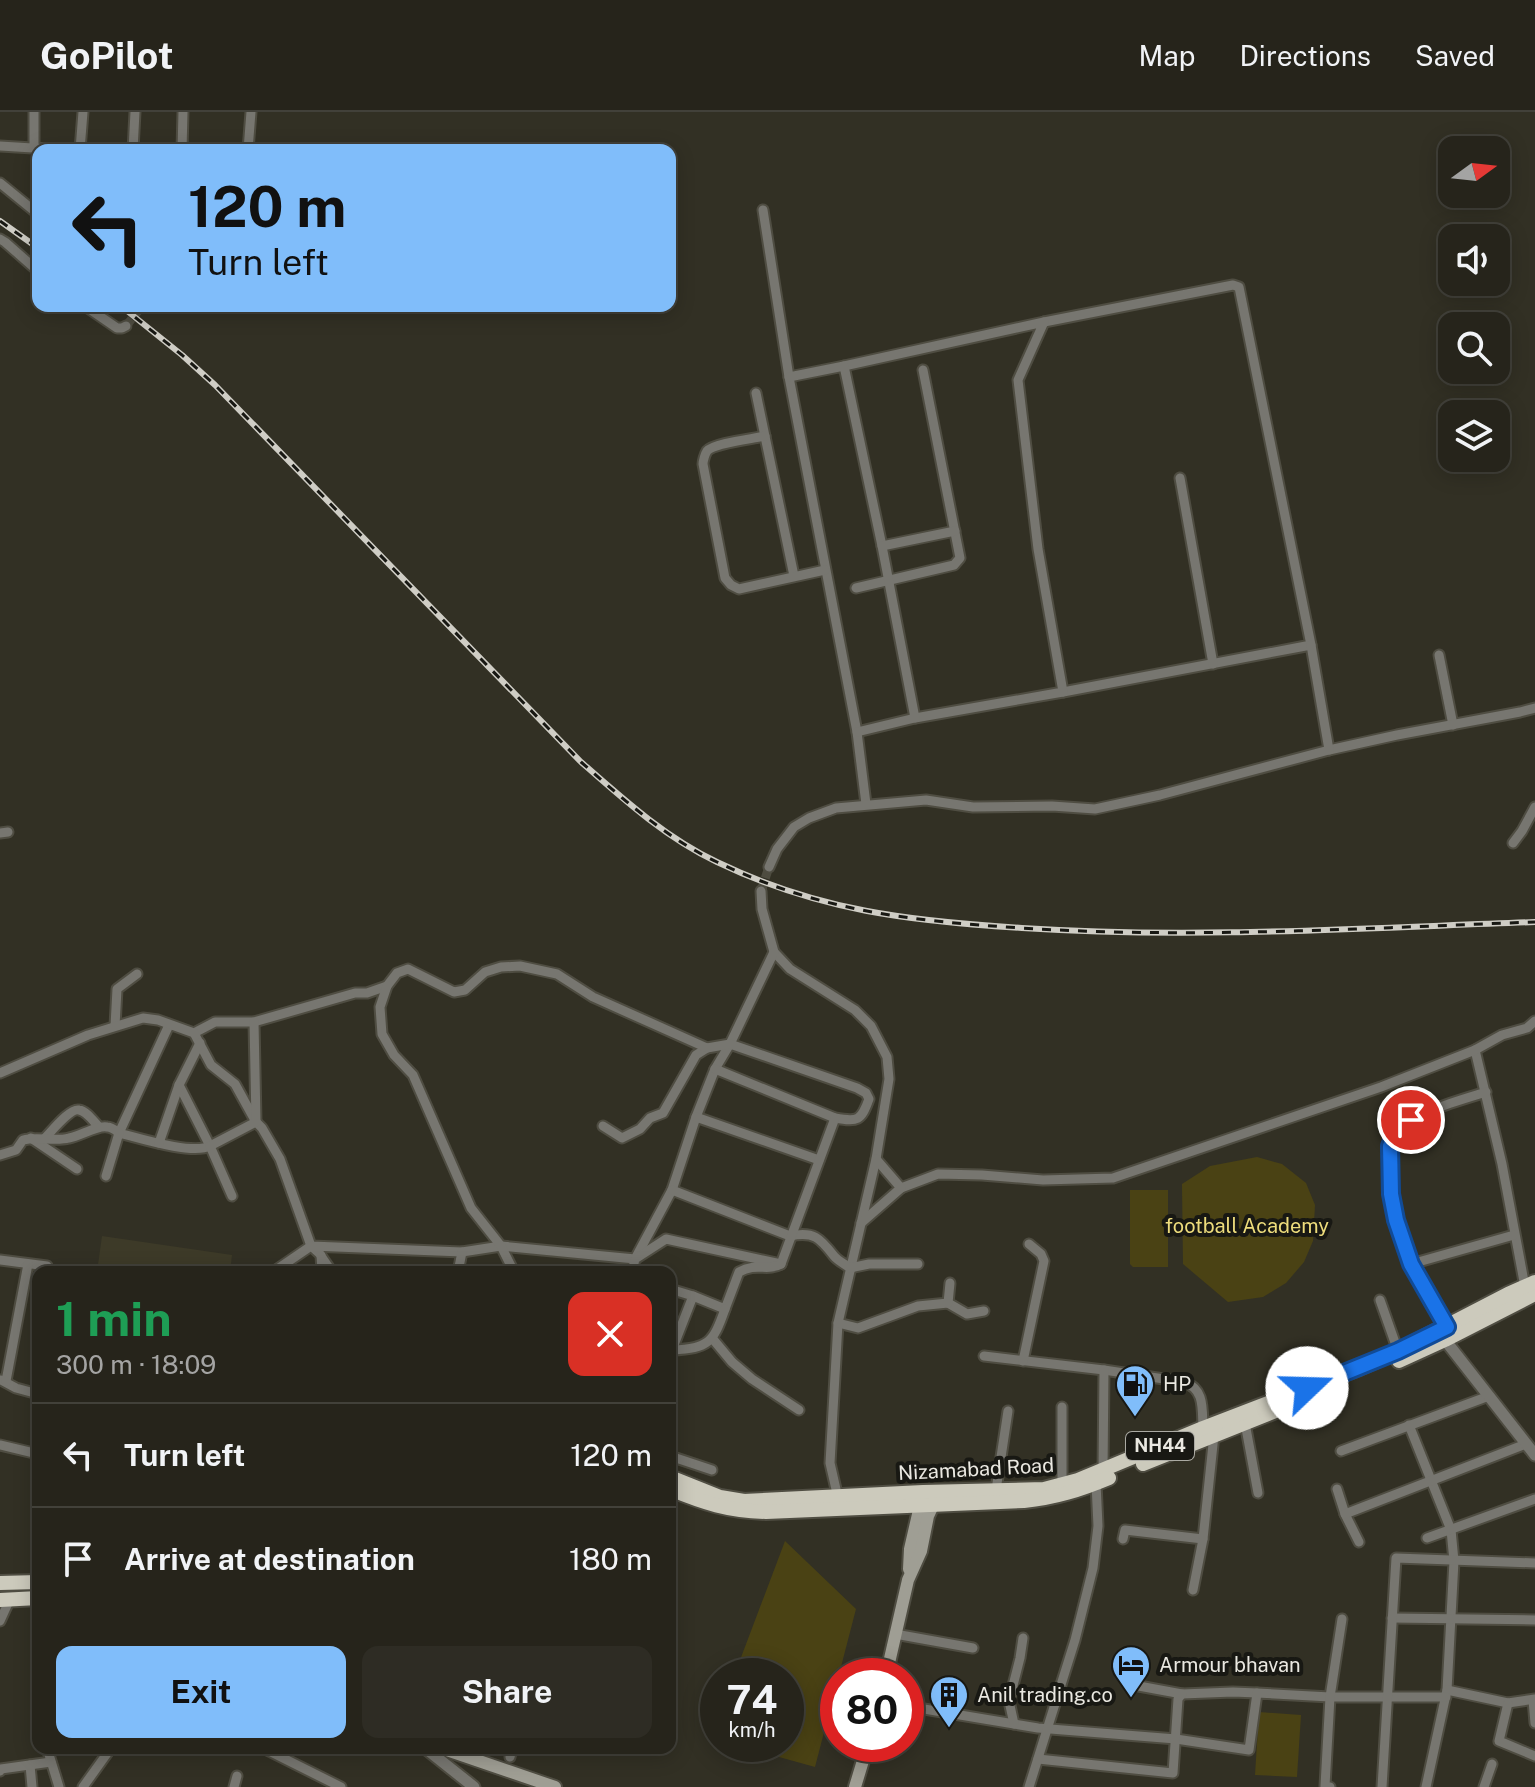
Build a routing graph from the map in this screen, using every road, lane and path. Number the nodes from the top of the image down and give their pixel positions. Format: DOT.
graph roads {
  1 [pos="34,112"];
  2 [pos="83,112"];
  3 [pos="135,112"];
  4 [pos="183,112"];
  5 [pos="251,112"];
  6 [pos="34,144"];
  7 [pos="80,144"];
  8 [pos="133,144"];
  9 [pos="182,144"];
  10 [pos="248,144"];
  11 [pos="0,146"];
  12 [pos="32,148"];
  13 [pos="0,183"];
  14 [pos="32,209"];
  15 [pos="763,210"];
  16 [pos="0,239"];
  17 [pos="32,266"];
  18 [pos="94,312"];
  19 [pos="1044,322"];
  20 [pos="126,326"];
  21 [pos="844,366"];
  22 [pos="923,370"];
  23 [pos="789,377"];
  24 [pos="756,393"];
  25 [pos="765,436"];
  26 [pos="1180,478"];
  27 [pos="955,531"];
  28 [pos="882,546"];
  29 [pos="825,570"];
  30 [pos="794,576"];
  31 [pos="889,580"];
  32 [pos="856,588"];
  33 [pos="1311,645"];
  34 [pos="1439,655"];
  35 [pos="1213,664"];
  36 [pos="1063,692"];
  37 [pos="1535,708"];
  38 [pos="915,718"];
  39 [pos="1453,725"];
  40 [pos="857,732"];
  41 [pos="1329,750"];
  42 [pos="866,804"];
  43 [pos="1535,807"];
  44 [pos="1513,843"];
  45 [pos="769,867"];
  46 [pos="761,891"];
  47 [pos="774,952"];
  48 [pos="137,974"];
  49 [pos="387,986"];
  50 [pos="1535,1021"];
  51 [pos="254,1022"];
  52 [pos="169,1025"];
  53 [pos="115,1026"];
  54 [pos="194,1033"];
  55 [pos="200,1043"];
  56 [pos="730,1044"];
  57 [pos="707,1048"];
  58 [pos="1475,1050"];
  59 [pos="715,1069"];
  60 [pos="0,1073"];
  61 [pos="179,1085"];
  62 [pos="1486,1092"];
  63 [pos="696,1117"];
  64 [pos="835,1118"];
  65 [pos="256,1122"];
  66 [pos="603,1126"];
  67 [pos="99,1127"];
  68 [pos="119,1133"];
  69 [pos="31,1138"];
  70 [pos="44,1139"];
  71 [pos="159,1143"];
  72 [pos="210,1146"];
  73 [pos="0,1155"];
  74 [pos="876,1159"];
  75 [pos="819,1160"];
  76 [pos="77,1169"];
  77 [pos="106,1176"];
  78 [pos="901,1188"];
  79 [pos="672,1190"];
  80 [pos="232,1196"];
  81 [pos="861,1223"];
  82 [pos="1514,1235"];
  83 [pos="790,1236"];
  84 [pos="1029,1244"];
  85 [pos="311,1246"];
  86 [pos="501,1246"];
  87 [pos="462,1252"];
  88 [pos="321,1256"];
  89 [pos="635,1259"];
  90 [pos="0,1260"];
  91 [pos="28,1264"];
  92 [pos="781,1264"];
  93 [pos="918,1264"];
  94 [pos="1411,1264"];
  95 [pos="47,1266"];
  96 [pos="282,1266"];
  97 [pos="322,1266"];
  98 [pos="328,1266"];
  99 [pos="459,1266"];
  100 [pos="511,1266"];
  101 [pos="633,1266"];
  102 [pos="850,1268"];
  103 [pos="950,1283"];
  104 [pos="1532,1288"];
  105 [pos="676,1291"];
  106 [pos="693,1296"];
  107 [pos="1380,1300"];
  108 [pos="948,1303"];
  109 [pos="725,1309"];
  110 [pos="984,1311"];
  111 [pos="838,1323"];
  112 [pos="1446,1333"];
  113 [pos="712,1338"];
  114 [pos="676,1340"];
  115 [pos="1398,1351"];
  116 [pos="676,1352"];
  117 [pos="984,1356"];
  118 [pos="1023,1361"];
  119 [pos="1104,1370"];
  120 [pos="3,1381"];
  121 [pos="32,1392"];
  122 [pos="0,1394"];
  123 [pos="1489,1396"];
  124 [pos="1062,1407"];
  125 [pos="799,1410"];
  126 [pos="1008,1411"];
  127 [pos="1245,1423"];
  128 [pos="1409,1425"];
  129 [pos="1208,1431"];
  130 [pos="1526,1444"];
  131 [pos="0,1445"];
  132 [pos="1341,1451"];
  133 [pos="32,1453"];
  134 [pos="1535,1455"];
  135 [pos="676,1458"];
  136 [pos="712,1470"];
  137 [pos="1100,1477"];
  138 [pos="676,1479"];
  139 [pos="1431,1480"];
  140 [pos="1062,1484"];
  141 [pos="1337,1489"];
  142 [pos="996,1490"];
  143 [pos="676,1491"];
  144 [pos="1258,1493"];
  145 [pos="838,1498"];
  146 [pos="1535,1499"];
  147 [pos="925,1501"];
  148 [pos="1345,1514"];
  149 [pos="1451,1530"];
  150 [pos="1427,1538"];
  151 [pos="1123,1539"];
  152 [pos="1203,1539"];
  153 [pos="1359,1542"];
  154 [pos="1454,1561"];
  155 [pos="1535,1563"];
  156 [pos="32,1582"];
  157 [pos="0,1583"];
  158 [pos="1193,1590"];
  159 [pos="32,1598"];
  160 [pos="5,1600"];
  161 [pos="1392,1618"];
  162 [pos="1342,1619"];
  163 [pos="1450,1620"];
  164 [pos="1535,1620"];
  165 [pos="0,1621"];
  166 [pos="895,1634"];
  167 [pos="1023,1638"];
  168 [pos="973,1648"];
  169 [pos="890,1658"];
  170 [pos="1128,1684"];
  171 [pos="1257,1693"];
  172 [pos="1182,1694"];
  173 [pos="1446,1694"];
  174 [pos="1386,1696"];
  175 [pos="1330,1697"];
  176 [pos="1534,1699"];
  177 [pos="1508,1703"];
  178 [pos="924,1709"];
  179 [pos="1535,1723"];
  180 [pos="1014,1724"];
  181 [pos="1046,1728"];
  182 [pos="1176,1739"];
  183 [pos="49,1754"];
  184 [pos="107,1754"];
  185 [pos="275,1754"];
  186 [pos="433,1754"];
  187 [pos="459,1754"];
  188 [pos="1535,1756"];
  189 [pos="1038,1759"];
  190 [pos="51,1762"];
  191 [pos="863,1762"];
  192 [pos="1492,1764"];
  193 [pos="30,1765"];
  194 [pos="0,1771"];
  195 [pos="237,1776"];
  196 [pos="32,1787"];
  197 [pos="59,1787"];
  198 [pos="83,1787"];
  199 [pos="234,1787"];
  200 [pos="341,1787"];
  201 [pos="474,1787"];
  202 [pos="555,1787"];
  203 [pos="855,1787"];
  204 [pos="1029,1787"];
  205 [pos="1330,1787"];
  206 [pos="1382,1787"];
  207 [pos="1426,1787"];
  208 [pos="1484,1787"];
  1 -- 6 [label="street"];
  2 -- 7 [label="street"];
  3 -- 8 [label="street"];
  4 -- 9 [label="street"];
  5 -- 10 [label="street"];
  11 -- 12 [label="street"];
  13 -- 14 [label="street"];
  15 -- 23 [label="street"];
  16 -- 17 [label="street"];
  18 -- 20 [label="street"];
  19 -- 21 [label="street"];
  19 -- 33 [label="street"];
  19 -- 36 [label="street"];
  21 -- 23 [label="street"];
  21 -- 28 [label="street"];
  22 -- 27 [label="street"];
  23 -- 29 [label="street"];
  24 -- 25 [label="street"];
  25 -- 30 [label="street"];
  25 -- 30 [label="street"];
  26 -- 35 [label="street"];
  27 -- 28 [label="street"];
  27 -- 31 [label="street"];
  28 -- 31 [label="street"];
  29 -- 30 [label="street"];
  29 -- 40 [label="street"];
  31 -- 32 [label="street"];
  31 -- 38 [label="street"];
  33 -- 35 [label="street"];
  33 -- 41 [label="street"];
  34 -- 39 [label="street"];
  35 -- 36 [label="street"];
  36 -- 38 [label="street"];
  37 -- 39 [label="street"];
  38 -- 40 [label="street"];
  39 -- 41 [label="street"];
  40 -- 42 [label="street"];
  41 -- 42 [label="street"];
  42 -- 45 [label="street"];
  43 -- 44 [label="street"];
  46 -- 47 [label="street"];
  47 -- 56 [label="street"];
  47 -- 74 [label="street"];
  48 -- 53 [label="street"];
  49 -- 51 [label="street"];
  49 -- 57 [label="street"];
  49 -- 86 [label="street"];
  50 -- 58 [label="street"];
  51 -- 54 [label="street"];
  51 -- 65 [label="street"];
  52 -- 53 [label="street"];
  52 -- 54 [label="street"];
  52 -- 68 [label="street"];
  53 -- 60 [label="street"];
  54 -- 55 [label="street"];
  55 -- 61 [label="street"];
  55 -- 65 [label="street"];
  56 -- 57 [label="street"];
  56 -- 59 [label="street"];
  56 -- 64 [label="street"];
  57 -- 66 [label="street"];
  58 -- 62 [label="street"];
  58 -- 78 [label="street"];
  59 -- 63 [label="street"];
  59 -- 64 [label="street"];
  61 -- 71 [label="street"];
  61 -- 72 [label="street"];
  62 -- 82 [label="street"];
  62 -- 94 [label="street"];
  63 -- 75 [label="street"];
  63 -- 79 [label="street"];
  64 -- 75 [label="street"];
  65 -- 72 [label="street"];
  65 -- 85 [label="street"];
  67 -- 68 [label="street"];
  67 -- 70 [label="street"];
  67 -- 70 [label="street"];
  68 -- 71 [label="street"];
  68 -- 77 [label="street"];
  69 -- 70 [label="street"];
  69 -- 73 [label="street"];
  69 -- 76 [label="street"];
  71 -- 72 [label="street"];
  72 -- 80 [label="street"];
  74 -- 78 [label="street"];
  74 -- 81 [label="street"];
  75 -- 83 [label="street"];
  78 -- 81 [label="street"];
  79 -- 83 [label="street"];
  79 -- 89 [label="street"];
  81 -- 102 [label="street"];
  82 -- 94 [label="street"];
  82 -- 104 [label="street"];
  83 -- 92 [label="street"];
  83 -- 102 [label="street"];
  84 -- 118 [label="street"];
  85 -- 87 [label="street"];
  85 -- 88 [label="street"];
  85 -- 96 [label="street"];
  86 -- 87 [label="street"];
  86 -- 89 [label="street"];
  86 -- 100 [label="street"];
  87 -- 99 [label="street"];
  88 -- 97 [label="street"];
  88 -- 98 [label="street"];
  89 -- 92 [label="street"];
  89 -- 101 [label="street"];
  90 -- 91 [label="street"];
  91 -- 95 [label="street"];
  91 -- 120 [label="street"];
  92 -- 109 [label="street"];
  93 -- 102 [label="street"];
  94 -- 112 [label="street"];
  102 -- 111 [label="street"];
  103 -- 108 [label="street"];
  104 -- 112 [label="highway, Nizamabad Road / NH44"];
  105 -- 106 [label="street"];
  106 -- 109 [label="street"];
  106 -- 114 [label="street"];
  107 -- 115 [label="street"];
  108 -- 110 [label="street"];
  108 -- 111 [label="street"];
  109 -- 113 [label="street"];
  111 -- 145 [label="street"];
  112 -- 115 [label="highway, Nizamabad Road / NH44"];
  112 -- 123 [label="street"];
  112 -- 127 [label="highway, Nizamabad Road / NH44"];
  113 -- 116 [label="street"];
  113 -- 125 [label="street"];
  115 -- 129 [label="highway, Nizamabad Road / NH44"];
  117 -- 118 [label="street"];
  118 -- 119 [label="street"];
  119 -- 129 [label="street"];
  119 -- 137 [label="street"];
  120 -- 121 [label="street"];
  120 -- 122 [label="street"];
  123 -- 128 [label="street"];
  123 -- 130 [label="street"];
  124 -- 140 [label="street"];
  126 -- 142 [label="street"];
  127 -- 129 [label="highway, Nizamabad Road / NH44"];
  127 -- 144 [label="street"];
  128 -- 132 [label="street"];
  128 -- 139 [label="street"];
  129 -- 137 [label="highway, Nizamabad Road / NH44"];
  129 -- 152 [label="street"];
  130 -- 134 [label="street"];
  130 -- 139 [label="street"];
  131 -- 133 [label="street"];
  135 -- 136 [label="street"];
  137 -- 140 [label="highway, Nizamabad Road / NH44"];
  137 -- 147 [label="highway, Nizamabad Road / NH44"];
  137 -- 181 [label="street"];
  138 -- 145 [label="highway, Nizamabad Road / NH44"];
  139 -- 148 [label="street"];
  139 -- 149 [label="street"];
  140 -- 142 [label="highway, Nizamabad Road / NH44"];
  141 -- 148 [label="street"];
  142 -- 147 [label="highway, Nizamabad Road / NH44"];
  143 -- 147 [label="highway, Nizamabad Road / NH44"];
  145 -- 147 [label="highway, Nizamabad Road / NH44"];
  146 -- 149 [label="street"];
  147 -- 166 [label="main road"];
  148 -- 153 [label="street"];
  149 -- 150 [label="street"];
  149 -- 154 [label="street"];
  151 -- 152 [label="street"];
  152 -- 158 [label="street"];
  154 -- 155 [label="street"];
  154 -- 161 [label="street"];
  154 -- 163 [label="street"];
  156 -- 157 [label="highway"];
  159 -- 160 [label="highway"];
  160 -- 165 [label="street"];
  161 -- 163 [label="street"];
  161 -- 174 [label="street"];
  162 -- 175 [label="street"];
  163 -- 164 [label="street"];
  163 -- 173 [label="street"];
  166 -- 168 [label="street"];
  166 -- 169 [label="main road"];
  167 -- 180 [label="street"];
  170 -- 172 [label="street"];
  171 -- 172 [label="street"];
  171 -- 175 [label="street"];
  171 -- 182 [label="street"];
  172 -- 182 [label="street"];
  173 -- 174 [label="street"];
  173 -- 177 [label="street"];
  173 -- 207 [label="street"];
  174 -- 175 [label="street"];
  174 -- 206 [label="street"];
  175 -- 205 [label="street"];
  176 -- 177 [label="street"];
  176 -- 179 [label="street"];
  177 -- 188 [label="street"];
  178 -- 180 [label="street"];
  180 -- 181 [label="street"];
  181 -- 182 [label="street"];
  181 -- 189 [label="street"];
  182 -- 189 [label="street"];
  183 -- 190 [label="street"];
  184 -- 198 [label="street"];
  185 -- 200 [label="street"];
  186 -- 201 [label="street"];
  187 -- 202 [label="main road"];
  189 -- 204 [label="street"];
  190 -- 193 [label="street"];
  190 -- 197 [label="street"];
  191 -- 203 [label="main road"];
  192 -- 208 [label="street"];
  193 -- 194 [label="street"];
  193 -- 196 [label="street"];
  195 -- 199 [label="street"];
}
